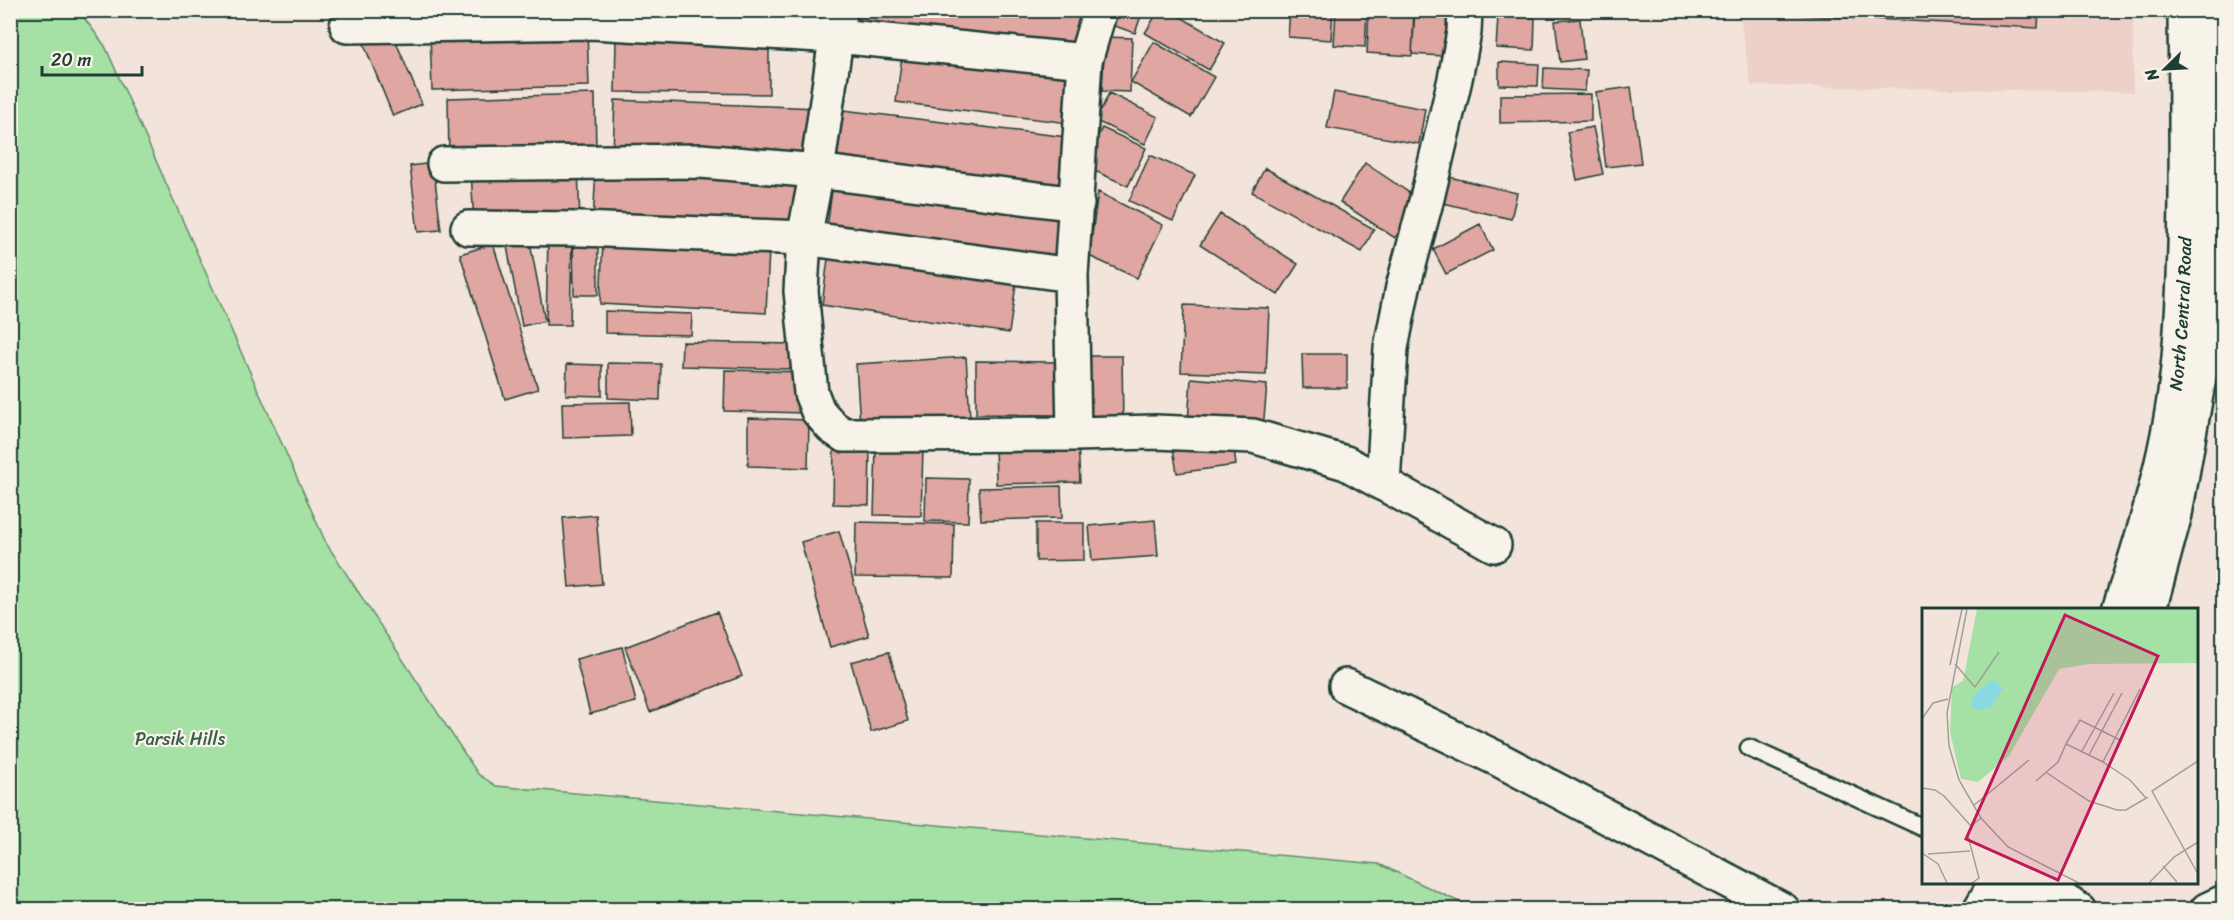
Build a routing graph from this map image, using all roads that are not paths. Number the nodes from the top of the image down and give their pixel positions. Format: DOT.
graph roads {
  1 [pos="1100,10"];
  2 [pos="1465,10"];
  3 [pos="2185,10"];
  4 [pos="2210,10"];
  5 [pos="839,23"];
  6 [pos="347,26"];
  7 [pos="1085,61"];
  8 [pos="444,164"];
  9 [pos="817,171"];
  10 [pos="1077,204"];
  11 [pos="468,228"];
  12 [pos="804,238"];
  13 [pos="1071,275"];
  14 [pos="1074,434"];
  15 [pos="1383,484"];
  16 [pos="1494,544"];
  17 [pos="2119,608"];
  18 [pos="2149,608"];
  19 [pos="1346,686"];
  20 [pos="1749,748"];
  21 [pos="1922,828"];
  22 [pos="1995,884"];
  23 [pos="2025,884"];
  24 [pos="2036,884"];
  25 [pos="2223,902"];
  26 [pos="1783,909"];
  27 [pos="1980,909"];
  28 [pos="2009,909"];
  29 [pos="2079,909"];
  30 [pos="2207,909"];
  1 -- 7 [label="street"];
  2 -- 15 [label="street"];
  3 -- 17 [label="street, North Central Road"];
  4 -- 18 [label="street, North Central Road"];
  5 -- 6 [label="street"];
  5 -- 7 [label="street"];
  5 -- 9 [label="street"];
  7 -- 10 [label="street"];
  8 -- 9 [label="street"];
  9 -- 10 [label="street"];
  9 -- 12 [label="street"];
  10 -- 13 [label="street"];
  11 -- 12 [label="street"];
  12 -- 13 [label="street"];
  12 -- 14 [label="street"];
  13 -- 14 [label="street"];
  14 -- 15 [label="street"];
  15 -- 16 [label="street"];
  19 -- 26 [label="street"];
  20 -- 21 [label="lane"];
  22 -- 27 [label="street"];
  23 -- 28 [label="street"];
  24 -- 29 [label="street"];
  25 -- 30 [label="street"];
}
